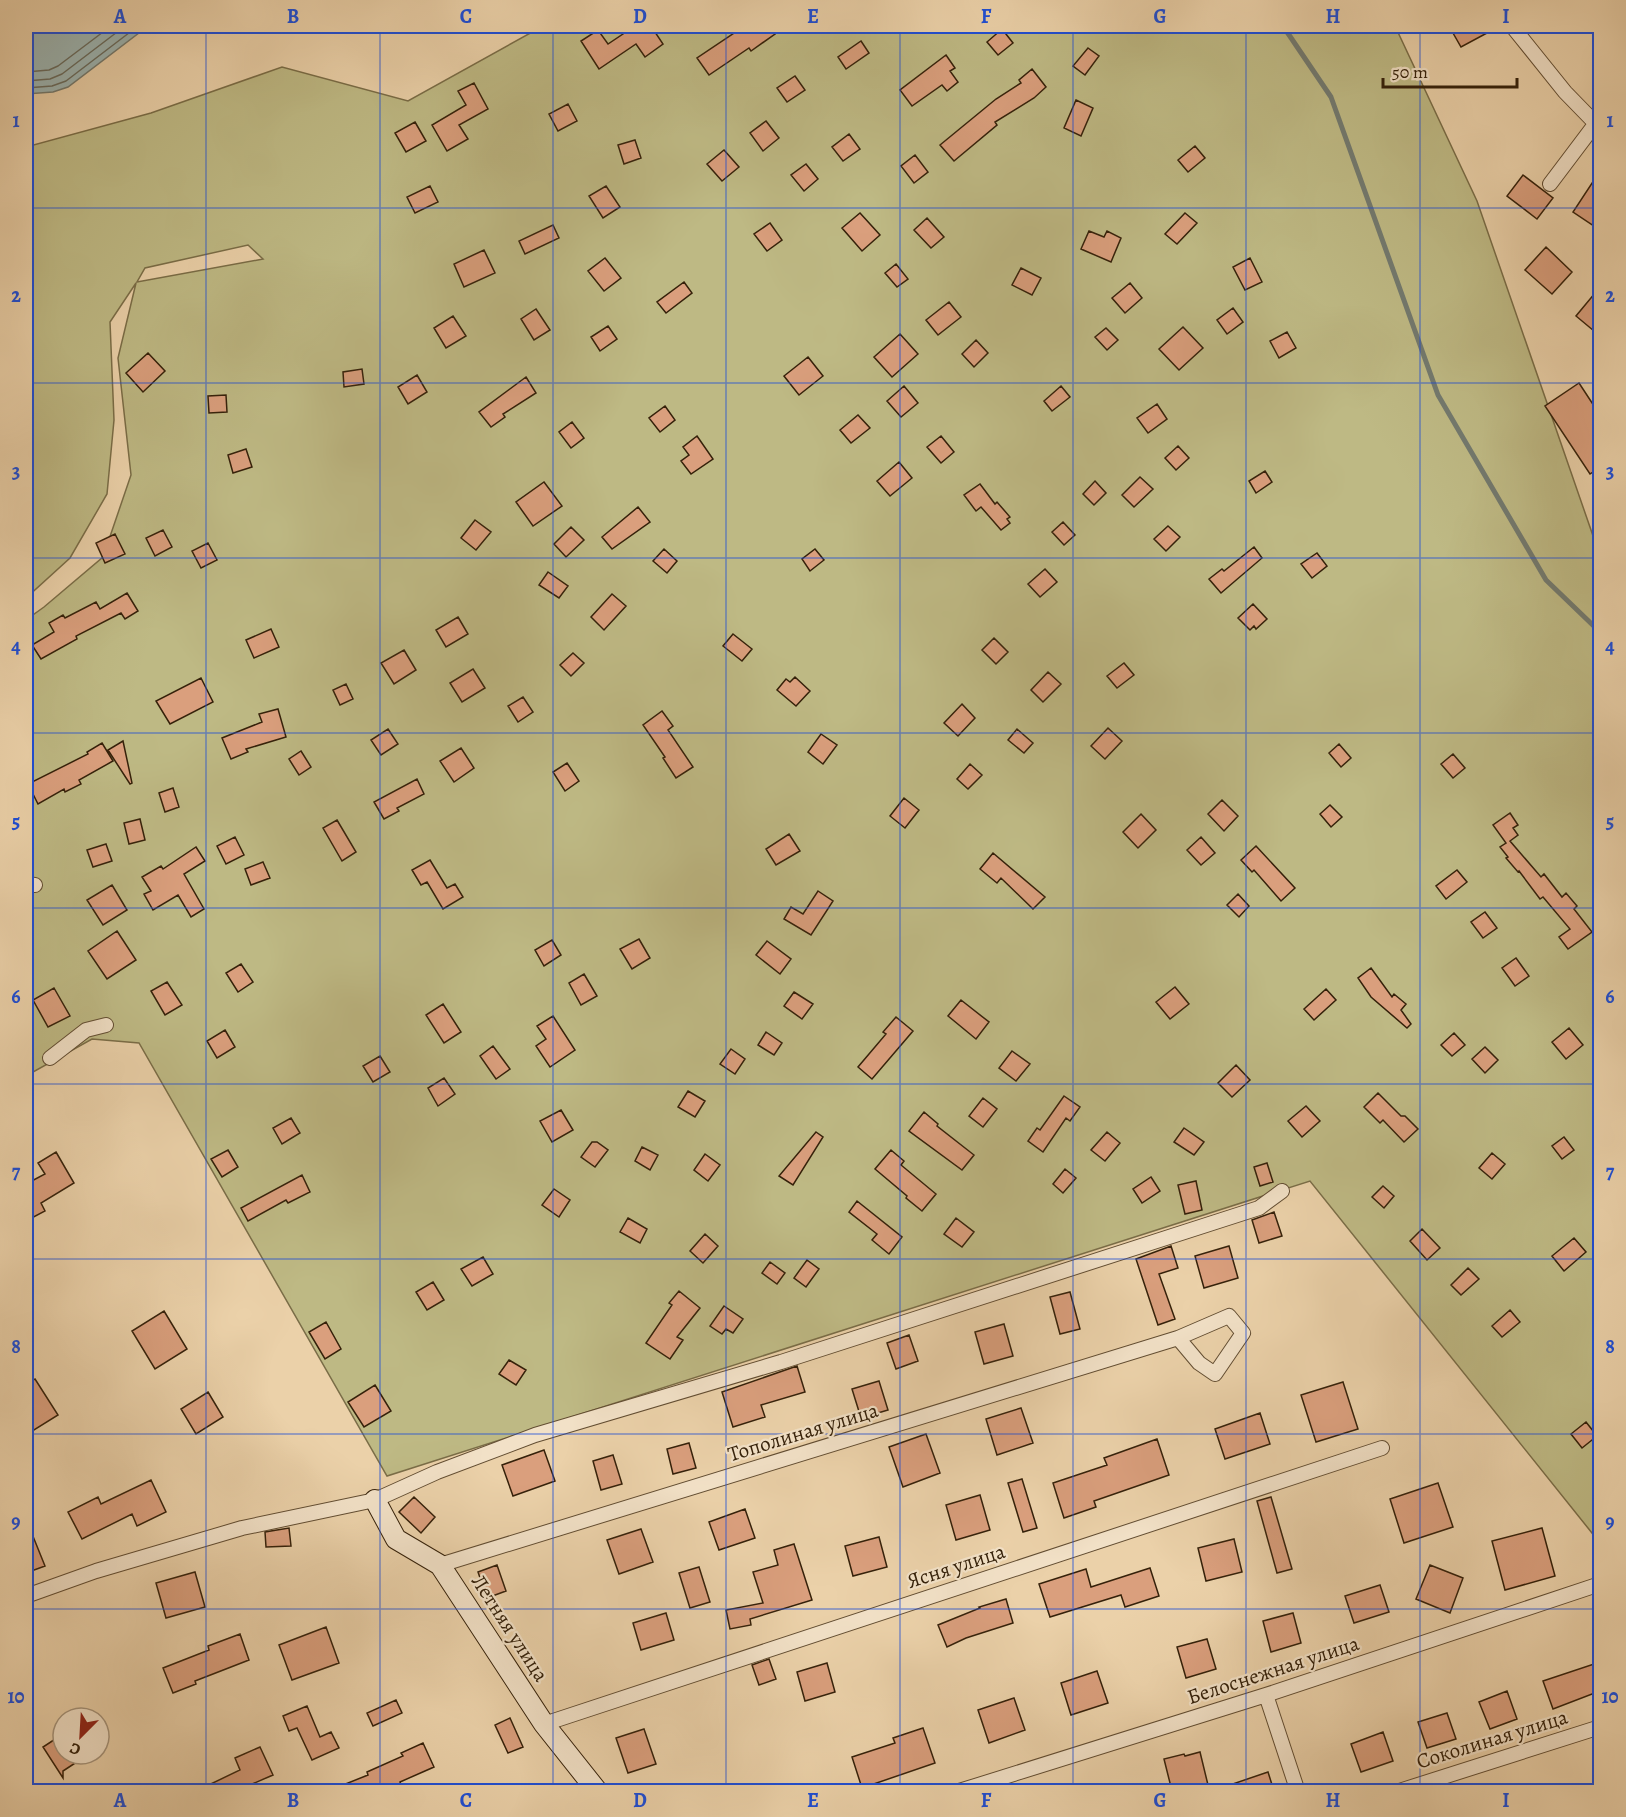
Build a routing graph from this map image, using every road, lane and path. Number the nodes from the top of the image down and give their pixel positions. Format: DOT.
graph roads {
  1 [pos="1512,26"];
  2 [pos="1598,125"];
  3 [pos="1550,184"];
  4 [pos="106,1025"];
  5 [pos="50,1058"];
  6 [pos="1282,1191"];
  7 [pos="1178,1338"];
  8 [pos="1382,1448"];
  9 [pos="375,1500"];
  10 [pos="440,1565"];
  11 [pos="1600,1584"];
  12 [pos="26,1596"];
  13 [pos="1266,1695"];
  14 [pos="544,1724"];
  15 [pos="1600,1727"];
  16 [pos="598,1791"];
  17 [pos="956,1791"];
  18 [pos="1298,1791"];
  19 [pos="1395,1791"];
  1 -- 2 [label="street"];
  2 -- 3 [label="street"];
  4 -- 5 [label="street"];
  6 -- 9 [label="street"];
  7 -- 7 [label="street, Тополиная улица"];
  7 -- 10 [label="street, Тополиная улица"];
  8 -- 14 [label="street, Ясня улица"];
  9 -- 10 [label="street, Летняя улица"];
  9 -- 12 [label="street"];
  10 -- 14 [label="street, Летняя улица"];
  11 -- 13 [label="street, Белоснежная улица"];
  13 -- 17 [label="street, Белоснежная улица"];
  13 -- 18 [label="street"];
  14 -- 16 [label="street, Летняя улица"];
  15 -- 19 [label="street, Соколиная улица"];
}
